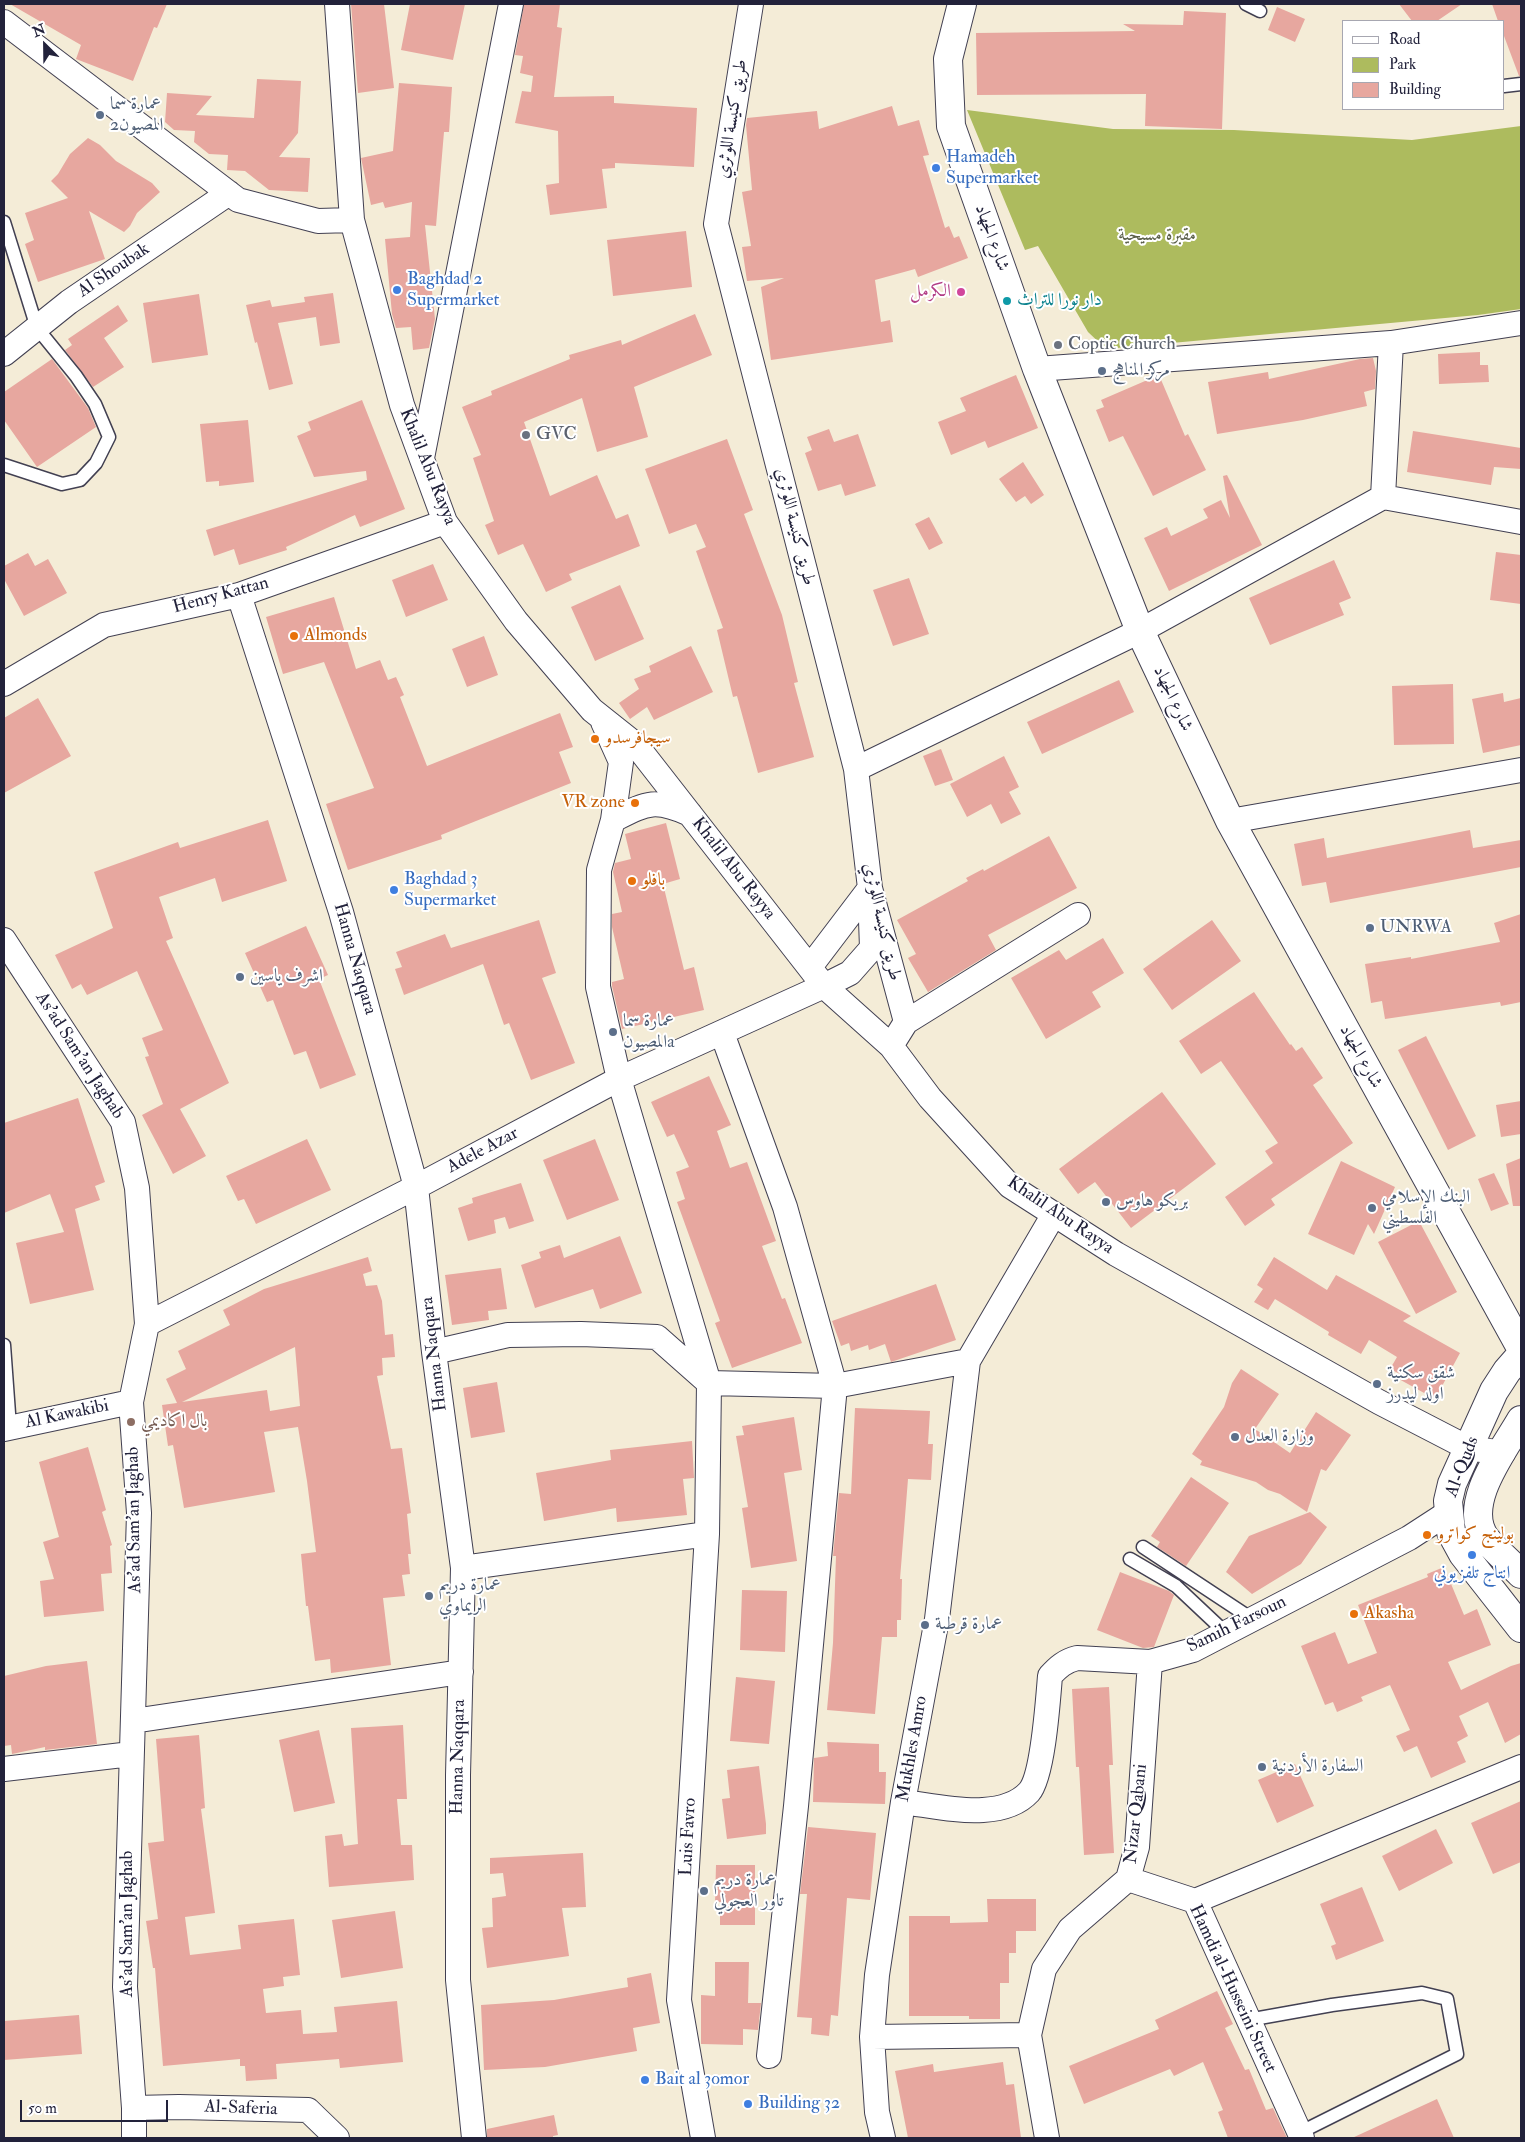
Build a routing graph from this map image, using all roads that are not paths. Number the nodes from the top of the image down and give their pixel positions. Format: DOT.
graph roads {
  1 [pos="337,4"];
  2 [pos="511,4"];
  3 [pos="751,4"];
  4 [pos="962,4"];
  5 [pos="1246,4"];
  6 [pos="1260,11"];
  7 [pos="4,22"];
  8 [pos="1521,84"];
  9 [pos="1505,86"];
  10 [pos="229,193"];
  11 [pos="352,220"];
  12 [pos="4,222"];
  13 [pos="1521,323"];
  14 [pos="37,328"];
  15 [pos="1391,343"];
  16 [pos="4,354"];
  17 [pos="1037,369"];
  18 [pos="422,459"];
  19 [pos="4,465"];
  20 [pos="1383,497"];
  21 [pos="445,522"];
  22 [pos="1521,522"];
  23 [pos="239,595"];
  24 [pos="1140,631"];
  25 [pos="4,684"];
  26 [pos="600,716"];
  27 [pos="856,769"];
  28 [pos="1521,770"];
  29 [pos="690,814"];
  30 [pos="613,820"];
  31 [pos="1230,821"];
  32 [pos="870,888"];
  33 [pos="1078,915"];
  34 [pos="4,940"];
  35 [pos="810,968"];
  36 [pos="824,986"];
  37 [pos="906,1022"];
  38 [pos="722,1033"];
  39 [pos="891,1046"];
  40 [pos="619,1079"];
  41 [pos="416,1186"];
  42 [pos="1054,1214"];
  43 [pos="147,1324"];
  44 [pos="4,1345"];
  45 [pos="1521,1348"];
  46 [pos="434,1352"];
  47 [pos="1521,1355"];
  48 [pos="968,1361"];
  49 [pos="709,1383"];
  50 [pos="835,1386"];
  51 [pos="131,1402"];
  52 [pos="1521,1420"];
  53 [pos="7,1428"];
  54 [pos="1468,1448"];
  55 [pos="1503,1452"];
  56 [pos="1449,1512"];
  57 [pos="707,1534"];
  58 [pos="1143,1547"];
  59 [pos="1130,1559"];
  60 [pos="463,1568"];
  61 [pos="1521,1574"];
  62 [pos="1252,1619"];
  63 [pos="1521,1628"];
  64 [pos="1226,1633"];
  65 [pos="1150,1662"];
  66 [pos="461,1672"];
  67 [pos="133,1721"];
  68 [pos="130,1754"];
  69 [pos="1521,1767"];
  70 [pos="4,1769"];
  71 [pos="903,1802"];
  72 [pos="1128,1879"];
  73 [pos="1195,1901"];
  74 [pos="1248,2020"];
  75 [pos="1029,2035"];
  76 [pos="872,2037"];
  77 [pos="769,2056"];
  78 [pos="134,2108"];
  79 [pos="1301,2136"];
  80 [pos="134,2138"];
  81 [pos="337,2138"];
  82 [pos="474,2138"];
  83 [pos="703,2138"];
  84 [pos="883,2138"];
  85 [pos="1047,2138"];
  1 -- 11 [label="street, Khalil Abu Rayya"];
  2 -- 18 [label="street"];
  3 -- 27 [label="street, طريق كنيسة اللوثري"];
  4 -- 17 [label="street, شارع الجهاد"];
  5 -- 6 [label="lane"];
  7 -- 10 [label="street"];
  8 -- 9 [label="lane"];
  10 -- 11 [label="street"];
  10 -- 14 [label="street, Al Shoubak"];
  11 -- 18 [label="street, Khalil Abu Rayya"];
  12 -- 14 [label="lane"];
  13 -- 15 [label="street"];
  14 -- 16 [label="street, Al Shoubak"];
  14 -- 19 [label="lane"];
  15 -- 17 [label="street"];
  15 -- 20 [label="street"];
  17 -- 24 [label="street, شارع الجهاد"];
  18 -- 21 [label="street, Khalil Abu Rayya"];
  20 -- 22 [label="street"];
  20 -- 24 [label="street"];
  21 -- 23 [label="street, Henry Kattan"];
  21 -- 26 [label="street, Khalil Abu Rayya"];
  23 -- 25 [label="street, Henry Kattan"];
  23 -- 41 [label="street, Hanna Naqqara"];
  24 -- 27 [label="street"];
  24 -- 31 [label="street, شارع الجهاد"];
  26 -- 29 [label="street, Khalil Abu Rayya"];
  26 -- 30 [label="street, Luis Favro"];
  27 -- 32 [label="street, طريق كنيسة اللوثري"];
  28 -- 31 [label="street"];
  29 -- 30 [label="street"];
  29 -- 35 [label="street, Khalil Abu Rayya"];
  30 -- 40 [label="street, Luis Favro"];
  31 -- 45 [label="street, شارع الجهاد"];
  32 -- 35 [label="street"];
  32 -- 36 [label="street, Adele Azar"];
  32 -- 37 [label="street, طريق كنيسة اللوثري"];
  33 -- 37 [label="street"];
  34 -- 43 [label="street, As'ad Sam'an Jaghab"];
  35 -- 36 [label="street, Khalil Abu Rayya"];
  36 -- 38 [label="street, Adele Azar"];
  36 -- 39 [label="street, Khalil Abu Rayya"];
  37 -- 39 [label="street"];
  38 -- 40 [label="street, Adele Azar"];
  38 -- 50 [label="street"];
  39 -- 42 [label="street, Khalil Abu Rayya"];
  40 -- 41 [label="street, Adele Azar"];
  40 -- 49 [label="street, Luis Favro"];
  41 -- 43 [label="street, Adele Azar"];
  41 -- 46 [label="street, Hanna Naqqara"];
  42 -- 48 [label="street"];
  42 -- 54 [label="street, Khalil Abu Rayya"];
  43 -- 51 [label="street, As'ad Sam'an Jaghab"];
  44 -- 53 [label="lane"];
  46 -- 49 [label="street"];
  46 -- 60 [label="street, Hanna Naqqara"];
  47 -- 54 [label="street, Al-Quds"];
  48 -- 50 [label="street"];
  48 -- 71 [label="street, Mukhles Amro"];
  49 -- 50 [label="street"];
  49 -- 57 [label="street, Luis Favro"];
  50 -- 77 [label="street"];
  51 -- 53 [label="street, Al Kawakibi"];
  51 -- 67 [label="street, As'ad Sam'an Jaghab"];
  52 -- 55 [label="street, Al-Quds"];
  54 -- 55 [label="street, Khalil Abu Rayya"];
  54 -- 56 [label="street, Al-Quds"];
  55 -- 61 [label="street, Al-Quds"];
  56 -- 62 [label="street, Samih Farsoun"];
  56 -- 63 [label="street, Al-Quds"];
  57 -- 60 [label="street"];
  57 -- 83 [label="street, Luis Favro"];
  58 -- 62 [label="lane"];
  59 -- 64 [label="lane"];
  60 -- 66 [label="street, Hanna Naqqara"];
  62 -- 64 [label="street, Samih Farsoun"];
  64 -- 65 [label="street, Samih Farsoun"];
  65 -- 71 [label="street, Samih Farsoun"];
  65 -- 72 [label="street, Nizar Qabani"];
  66 -- 67 [label="street"];
  66 -- 82 [label="street, Hanna Naqqara"];
  67 -- 68 [label="street, As'ad Sam'an Jaghab"];
  68 -- 70 [label="street"];
  68 -- 78 [label="street, As'ad Sam'an Jaghab"];
  69 -- 73 [label="street"];
  71 -- 76 [label="street, Mukhles Amro"];
  72 -- 73 [label="street, Hamdi al-Husseini Street"];
  72 -- 75 [label="street, Nizar Qabani"];
  73 -- 74 [label="street, Hamdi al-Husseini Street"];
  74 -- 79 [label="street, Hamdi al-Husseini Street"];
  74 -- 79 [label="lane"];
  75 -- 76 [label="street"];
  75 -- 85 [label="street, Nizar Qabani"];
  76 -- 84 [label="street, Mukhles Amro"];
  78 -- 80 [label="street, As'ad Sam'an Jaghab"];
  78 -- 81 [label="street, Al-Saferia"];
}
